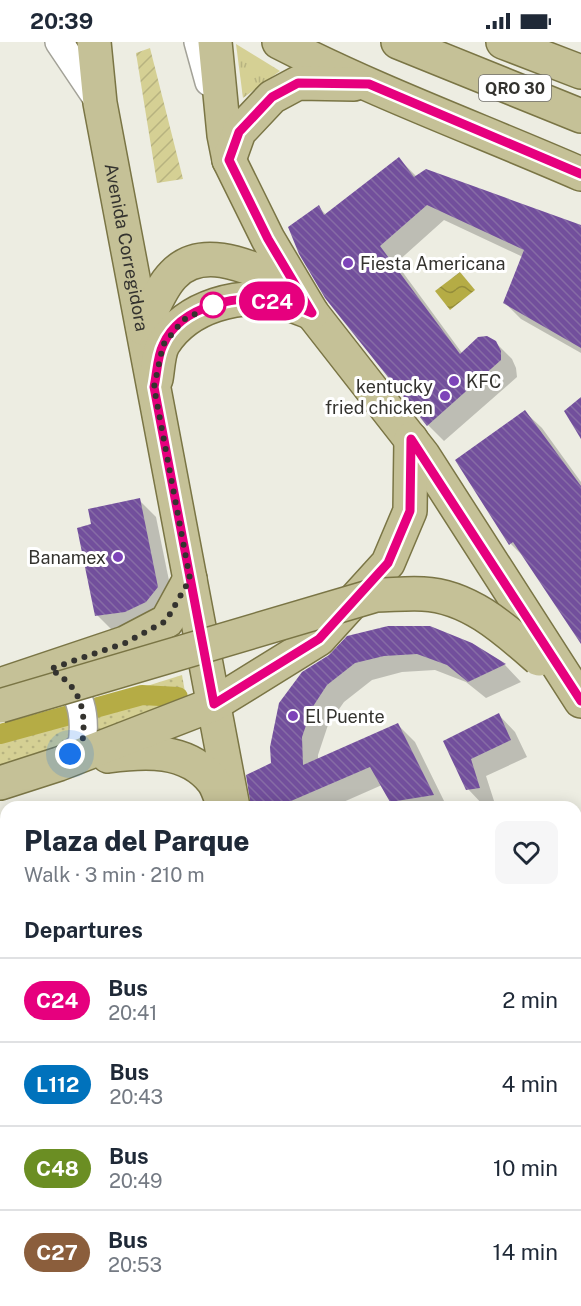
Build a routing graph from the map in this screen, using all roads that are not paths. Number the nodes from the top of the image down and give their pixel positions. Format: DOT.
graph roads {
  1 [pos="59,42"];
  2 [pos="94,42"];
  3 [pos="198,42"];
  4 [pos="215,42"];
  5 [pos="279,42"];
  6 [pos="313,42"];
  7 [pos="398,42"];
  8 [pos="503,42"];
  9 [pos="448,60"];
  10 [pos="336,71"];
  11 [pos="581,72"];
  12 [pos="369,84"];
  13 [pos="100,104"];
  14 [pos="581,116"];
  15 [pos="581,134"];
  16 [pos="226,148"];
  17 [pos="581,174"];
  18 [pos="304,299"];
  19 [pos="143,328"];
  20 [pos="154,387"];
  21 [pos="411,439"];
  22 [pos="190,579"];
  23 [pos="539,659"];
  24 [pos="50,669"];
  25 [pos="0,685"];
  26 [pos="580,700"];
  27 [pos="214,704"];
  28 [pos="0,706"];
  29 [pos="59,764"];
  30 [pos="0,783"];
  31 [pos="221,801"];
  32 [pos="232,801"];
  1 -- 13 [label="street"];
  2 -- 13 [label="main road, Avenida Corregidora"];
  3 -- 16 [label="street"];
  4 -- 16 [label="main road"];
  5 -- 10 [label="main road"];
  6 -- 10 [label="main road"];
  7 -- 9 [label="main road, QRO 30"];
  8 -- 11 [label="main road, QRO 30"];
  9 -- 14 [label="main road, QRO 30"];
  9 -- 15 [label="main road"];
  10 -- 12 [label="main road"];
  12 -- 16 [label="main road"];
  12 -- 17 [label="main road"];
  13 -- 19 [label="main road, Avenida Corregidora"];
  16 -- 18 [label="main road"];
  18 -- 19 [label="main road"];
  18 -- 20 [label="main road"];
  18 -- 21 [label="main road"];
  19 -- 20 [label="main road, Avenida Corregidora"];
  20 -- 22 [label="main road, Avenida Corregidora"];
  21 -- 26 [label="main road"];
  21 -- 27 [label="main road"];
  22 -- 24 [label="main road"];
  22 -- 27 [label="main road, Avenida Corregidora"];
  23 -- 26 [label="street"];
  23 -- 28 [label="main road, bridge"];
  24 -- 25 [label="main road"];
  24 -- 29 [label="street"];
  27 -- 29 [label="main road"];
  27 -- 32 [label="main road, Avenida Corregidora"];
  29 -- 30 [label="main road"];
  29 -- 31 [label="main road"];
}
